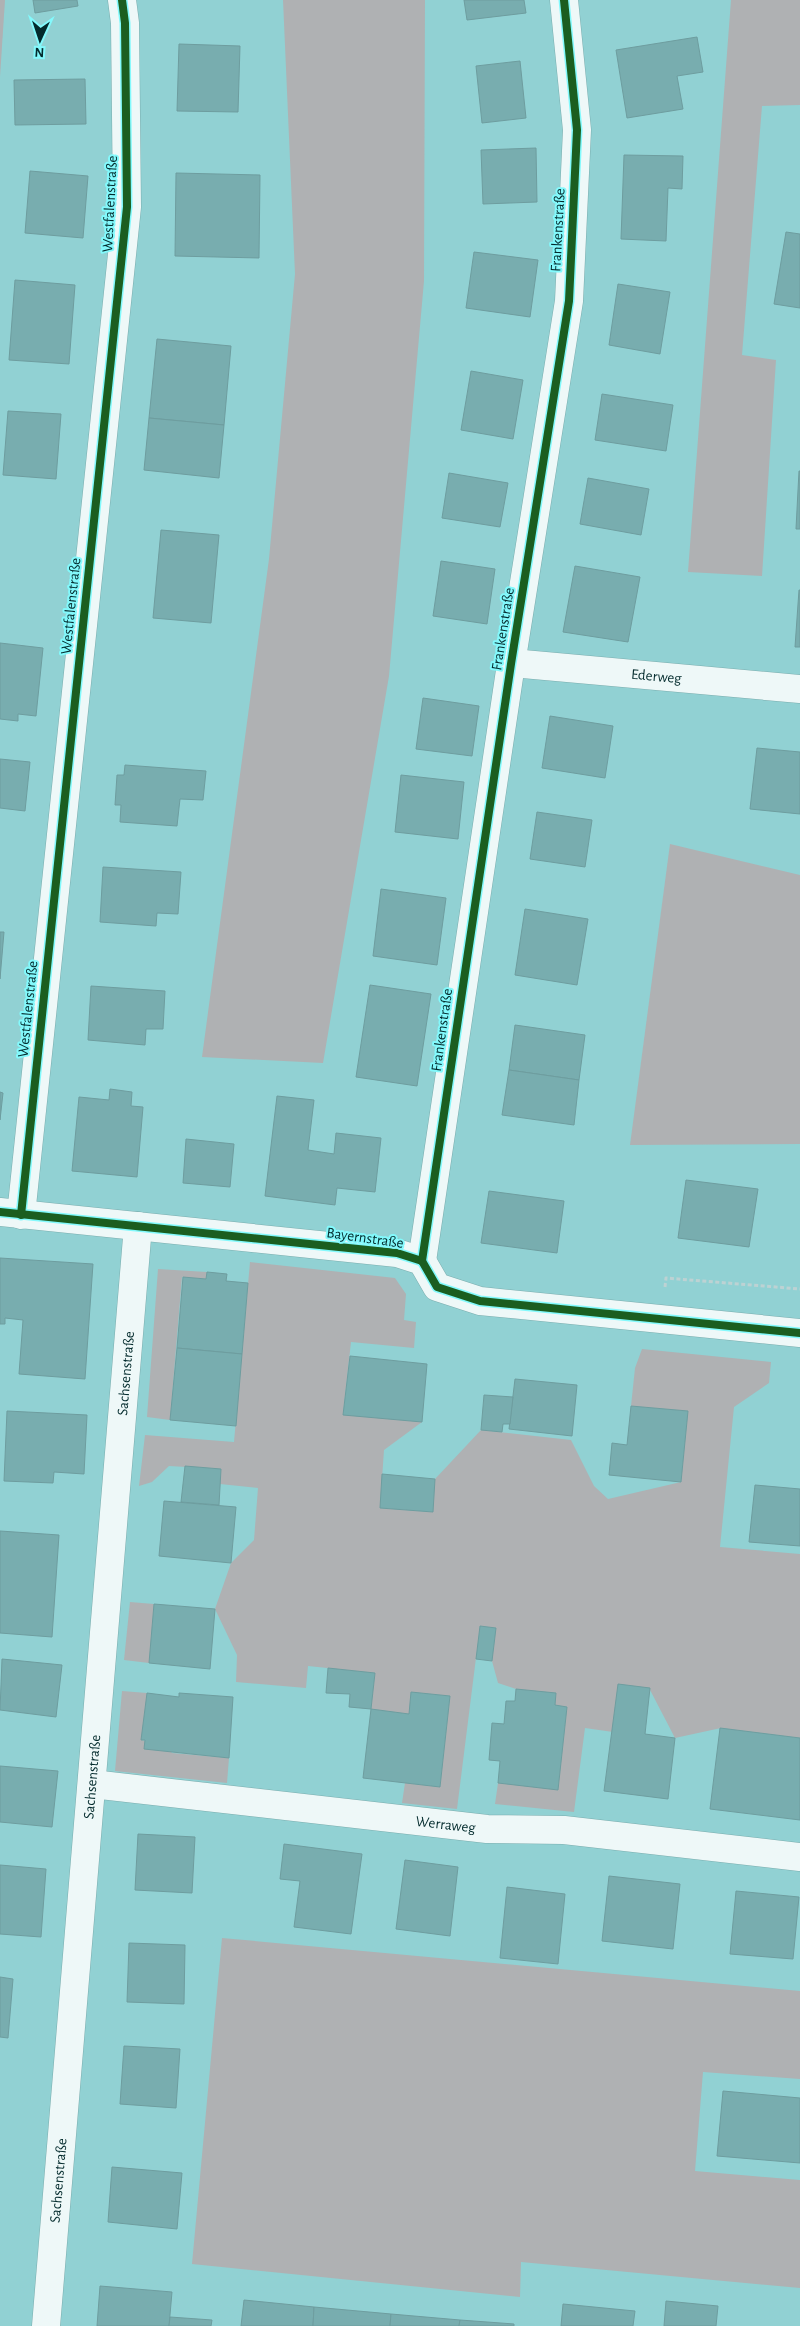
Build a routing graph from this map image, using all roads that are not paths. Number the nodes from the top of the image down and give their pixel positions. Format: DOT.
graph roads {
  1 [pos="122,0"];
  2 [pos="564,0"];
  3 [pos="512,663"];
  4 [pos="800,689"];
  5 [pos="10,1213"];
  6 [pos="138,1226"];
  7 [pos="422,1261"];
  8 [pos="800,1333"];
  9 [pos="92,1784"];
  10 [pos="800,1857"];
  11 [pos="46,2326"];
  1 -- 5 [label="street, Westfalenstraße"];
  2 -- 3 [label="street, Frankenstraße"];
  3 -- 4 [label="street, Ederweg"];
  3 -- 7 [label="street, Frankenstraße"];
  5 -- 6 [label="street, Bayernstraße"];
  6 -- 7 [label="street, Bayernstraße"];
  6 -- 9 [label="street, Sachsenstraße"];
  7 -- 8 [label="street, Bayernstraße"];
  9 -- 10 [label="street, Werraweg"];
  9 -- 11 [label="street, Sachsenstraße"];
}
